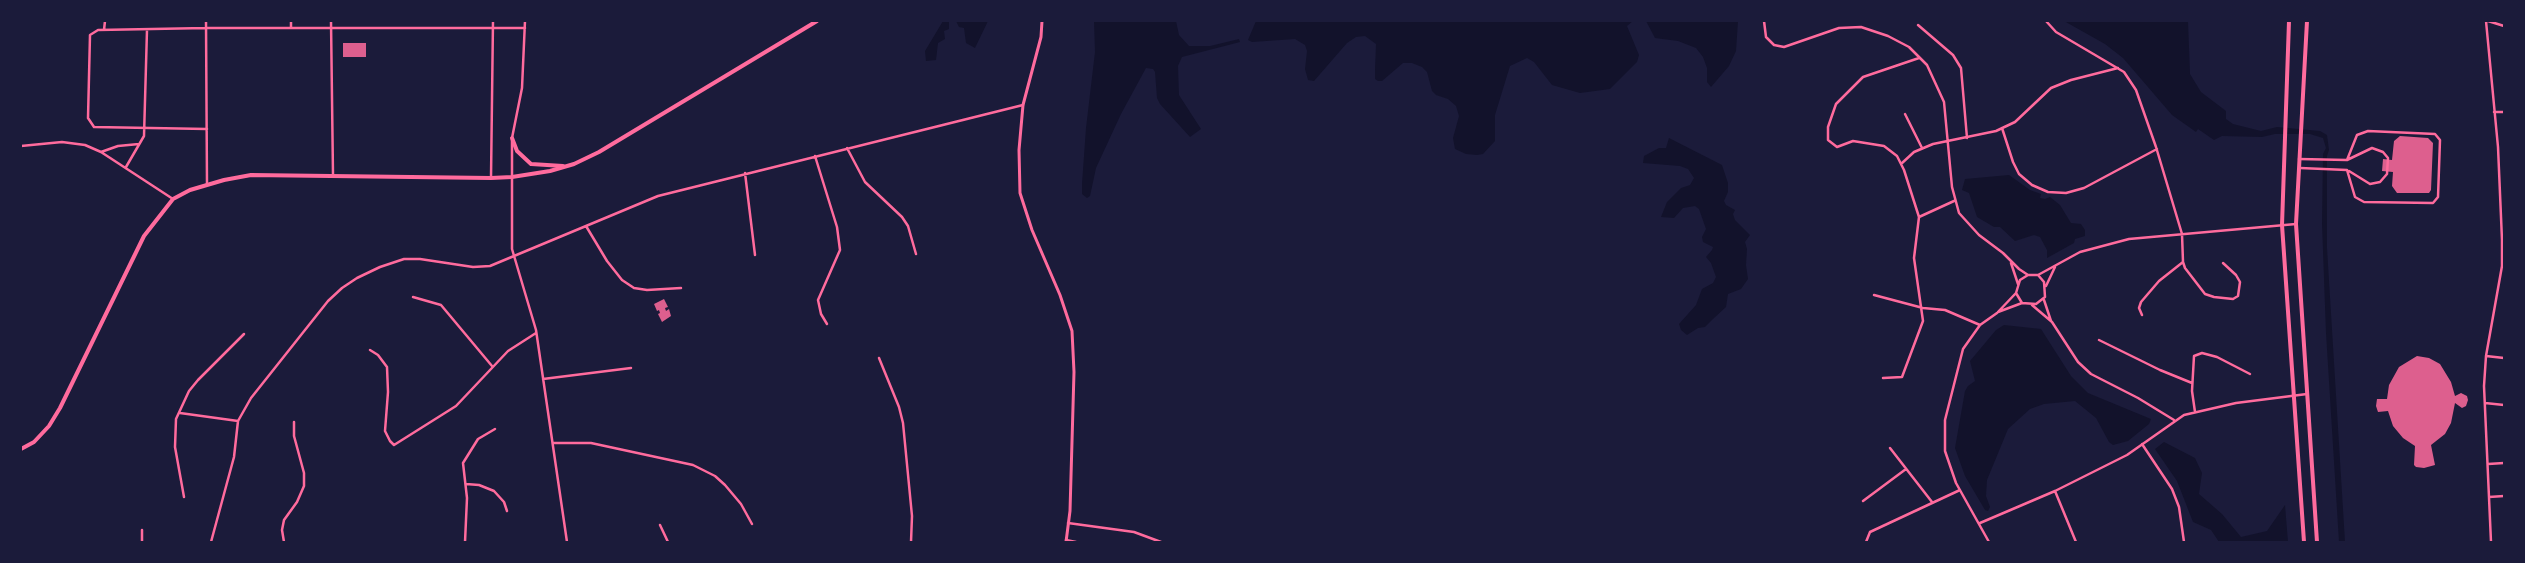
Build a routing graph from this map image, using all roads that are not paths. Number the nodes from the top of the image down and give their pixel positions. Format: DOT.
graph roads {
  1 [pos="104,21"];
  2 [pos="206,21"];
  3 [pos="291,21"];
  4 [pos="331,21"];
  5 [pos="493,21"];
  6 [pos="525,21"];
  7 [pos="817,21"];
  8 [pos="1042,21"];
  9 [pos="1764,21"];
  10 [pos="2046,21"];
  11 [pos="2289,21"];
  12 [pos="2307,21"];
  13 [pos="2487,21"];
  14 [pos="1918,25"];
  15 [pos="2504,26"];
  16 [pos="206,28"];
  17 [pos="291,28"];
  18 [pos="331,28"];
  19 [pos="493,28"];
  20 [pos="525,28"];
  21 [pos="104,30"];
  22 [pos="147,30"];
  23 [pos="1919,58"];
  24 [pos="2118,68"];
  25 [pos="1023,106"];
  26 [pos="2494,112"];
  27 [pos="2504,112"];
  28 [pos="1905,114"];
  29 [pos="145,127"];
  30 [pos="2002,128"];
  31 [pos="206,129"];
  32 [pos="512,138"];
  33 [pos="1967,138"];
  34 [pos="1948,140"];
  35 [pos="140,144"];
  36 [pos="21,146"];
  37 [pos="847,148"];
  38 [pos="1922,148"];
  39 [pos="2157,149"];
  40 [pos="101,152"];
  41 [pos="815,156"];
  42 [pos="2299,159"];
  43 [pos="2347,160"];
  44 [pos="1901,164"];
  45 [pos="568,166"];
  46 [pos="126,167"];
  47 [pos="2298,168"];
  48 [pos="2347,170"];
  49 [pos="745,173"];
  50 [pos="333,175"];
  51 [pos="512,177"];
  52 [pos="491,178"];
  53 [pos="207,185"];
  54 [pos="2500,196"];
  55 [pos="173,199"];
  56 [pos="2504,199"];
  57 [pos="1955,201"];
  58 [pos="1919,217"];
  59 [pos="2296,224"];
  60 [pos="2282,225"];
  61 [pos="586,226"];
  62 [pos="2182,234"];
  63 [pos="2503,253"];
  64 [pos="916,254"];
  65 [pos="755,255"];
  66 [pos="514,256"];
  67 [pos="2010,262"];
  68 [pos="2183,262"];
  69 [pos="2223,264"];
  70 [pos="2055,265"];
  71 [pos="2028,275"];
  72 [pos="2038,275"];
  73 [pos="2018,284"];
  74 [pos="2046,286"];
  75 [pos="681,288"];
  76 [pos="2016,293"];
  77 [pos="1874,295"];
  78 [pos="413,297"];
  79 [pos="2044,300"];
  80 [pos="2022,303"];
  81 [pos="2032,305"];
  82 [pos="1923,308"];
  83 [pos="1997,313"];
  84 [pos="2142,315"];
  85 [pos="2052,322"];
  86 [pos="827,324"];
  87 [pos="1980,325"];
  88 [pos="536,333"];
  89 [pos="244,334"];
  90 [pos="2099,340"];
  91 [pos="370,350"];
  92 [pos="2486,356"];
  93 [pos="879,358"];
  94 [pos="2504,358"];
  95 [pos="492,366"];
  96 [pos="631,368"];
  97 [pos="2250,374"];
  98 [pos="543,378"];
  99 [pos="1883,378"];
  100 [pos="2192,383"];
  101 [pos="2307,394"];
  102 [pos="2294,395"];
  103 [pos="2485,402"];
  104 [pos="2504,404"];
  105 [pos="2195,412"];
  106 [pos="180,413"];
  107 [pos="2174,420"];
  108 [pos="238,421"];
  109 [pos="294,422"];
  110 [pos="495,429"];
  111 [pos="553,443"];
  112 [pos="2142,444"];
  113 [pos="1890,448"];
  114 [pos="21,449"];
  115 [pos="2504,463"];
  116 [pos="2488,464"];
  117 [pos="1906,469"];
  118 [pos="466,484"];
  119 [pos="1960,490"];
  120 [pos="2055,491"];
  121 [pos="2489,496"];
  122 [pos="2504,496"];
  123 [pos="184,497"];
  124 [pos="1863,501"];
  125 [pos="1932,502"];
  126 [pos="507,511"];
  127 [pos="1068,523"];
  128 [pos="1980,523"];
  129 [pos="752,524"];
  130 [pos="660,525"];
  131 [pos="142,530"];
  132 [pos="1066,541"];
  133 [pos="142,542"];
  134 [pos="210,542"];
  135 [pos="284,542"];
  136 [pos="465,542"];
  137 [pos="567,542"];
  138 [pos="668,542"];
  139 [pos="911,542"];
  140 [pos="1076,542"];
  141 [pos="1161,542"];
  142 [pos="1866,542"];
  143 [pos="1990,542"];
  144 [pos="2076,542"];
  145 [pos="2184,542"];
  146 [pos="2304,542"];
  147 [pos="2317,542"];
  148 [pos="2491,542"];
  1 -- 21 [label="street"];
  2 -- 16 [label="street"];
  3 -- 17 [label="street"];
  4 -- 18 [label="street"];
  5 -- 19 [label="street"];
  6 -- 20 [label="street"];
  7 -- 45 [label="main road"];
  8 -- 25 [label="main road"];
  9 -- 23 [label="street"];
  10 -- 24 [label="street"];
  11 -- 60 [label="main road"];
  12 -- 42 [label="main road"];
  13 -- 15 [label="street"];
  13 -- 26 [label="street"];
  14 -- 33 [label="street"];
  16 -- 17 [label="street"];
  16 -- 22 [label="street"];
  16 -- 31 [label="street"];
  17 -- 18 [label="street"];
  18 -- 19 [label="street"];
  18 -- 50 [label="street"];
  19 -- 20 [label="street"];
  19 -- 52 [label="street"];
  20 -- 32 [label="street"];
  21 -- 22 [label="street"];
  21 -- 29 [label="street"];
  22 -- 29 [label="street"];
  23 -- 34 [label="street"];
  23 -- 44 [label="street"];
  24 -- 30 [label="street"];
  24 -- 39 [label="street"];
  25 -- 37 [label="street"];
  25 -- 127 [label="main road"];
  26 -- 27 [label="street"];
  26 -- 54 [label="street"];
  28 -- 38 [label="street"];
  29 -- 31 [label="street"];
  29 -- 35 [label="street"];
  30 -- 33 [label="street"];
  30 -- 39 [label="street"];
  31 -- 53 [label="street"];
  32 -- 45 [label="main road"];
  32 -- 51 [label="street"];
  33 -- 34 [label="street"];
  34 -- 38 [label="street"];
  34 -- 57 [label="street"];
  35 -- 40 [label="street"];
  35 -- 46 [label="street"];
  36 -- 40 [label="street"];
  37 -- 41 [label="street"];
  37 -- 64 [label="street"];
  38 -- 44 [label="street"];
  39 -- 62 [label="street"];
  40 -- 46 [label="street"];
  41 -- 49 [label="street"];
  41 -- 86 [label="street"];
  42 -- 43 [label="street"];
  42 -- 47 [label="main road"];
  43 -- 48 [label="street"];
  43 -- 48 [label="street"];
  44 -- 58 [label="street"];
  45 -- 51 [label="main road"];
  46 -- 55 [label="street"];
  47 -- 48 [label="street"];
  47 -- 59 [label="main road"];
  49 -- 61 [label="street"];
  49 -- 65 [label="street"];
  50 -- 52 [label="main road"];
  50 -- 53 [label="main road"];
  51 -- 52 [label="main road"];
  51 -- 66 [label="street"];
  53 -- 55 [label="main road"];
  54 -- 56 [label="street"];
  54 -- 63 [label="street"];
  55 -- 114 [label="main road"];
  57 -- 58 [label="street"];
  57 -- 67 [label="street"];
  58 -- 82 [label="street"];
  59 -- 60 [label="street"];
  59 -- 101 [label="main road"];
  60 -- 62 [label="street"];
  60 -- 102 [label="main road"];
  61 -- 66 [label="street"];
  61 -- 75 [label="street"];
  62 -- 68 [label="street"];
  62 -- 70 [label="street"];
  63 -- 92 [label="street"];
  66 -- 88 [label="street"];
  66 -- 108 [label="street"];
  67 -- 71 [label="street"];
  67 -- 73 [label="street"];
  68 -- 69 [label="street"];
  68 -- 84 [label="street"];
  70 -- 72 [label="street"];
  70 -- 74 [label="street"];
  71 -- 72 [label="street"];
  71 -- 73 [label="street"];
  72 -- 74 [label="street"];
  73 -- 76 [label="street"];
  74 -- 79 [label="street"];
  76 -- 80 [label="street"];
  76 -- 83 [label="street"];
  77 -- 82 [label="street"];
  78 -- 95 [label="street"];
  79 -- 81 [label="street"];
  79 -- 85 [label="street"];
  80 -- 81 [label="street"];
  80 -- 83 [label="street"];
  81 -- 85 [label="street"];
  82 -- 87 [label="street"];
  82 -- 99 [label="street"];
  83 -- 87 [label="street"];
  85 -- 107 [label="street"];
  87 -- 119 [label="street"];
  88 -- 95 [label="street"];
  88 -- 98 [label="street"];
  89 -- 106 [label="street"];
  90 -- 100 [label="street"];
  91 -- 95 [label="street"];
  92 -- 94 [label="street"];
  92 -- 103 [label="street"];
  93 -- 139 [label="street"];
  96 -- 98 [label="street"];
  97 -- 100 [label="street"];
  98 -- 111 [label="street"];
  100 -- 105 [label="street"];
  101 -- 102 [label="street"];
  101 -- 147 [label="main road"];
  102 -- 105 [label="street"];
  102 -- 146 [label="main road"];
  103 -- 104 [label="street"];
  103 -- 116 [label="street"];
  105 -- 107 [label="street"];
  106 -- 108 [label="street"];
  106 -- 123 [label="street"];
  107 -- 112 [label="street"];
  108 -- 134 [label="street"];
  109 -- 135 [label="street"];
  110 -- 118 [label="street"];
  111 -- 129 [label="street"];
  111 -- 137 [label="street"];
  112 -- 120 [label="street"];
  112 -- 145 [label="street"];
  113 -- 117 [label="street"];
  115 -- 116 [label="street"];
  116 -- 121 [label="street"];
  117 -- 124 [label="street"];
  117 -- 125 [label="street"];
  118 -- 126 [label="street"];
  118 -- 136 [label="street"];
  119 -- 125 [label="street"];
  119 -- 128 [label="street"];
  120 -- 128 [label="street"];
  120 -- 144 [label="street"];
  121 -- 122 [label="street"];
  121 -- 148 [label="street"];
  125 -- 142 [label="street"];
  127 -- 132 [label="main road"];
  127 -- 141 [label="street"];
  128 -- 143 [label="street"];
  130 -- 138 [label="street"];
  131 -- 133 [label="street"];
  132 -- 140 [label="street"];
}
